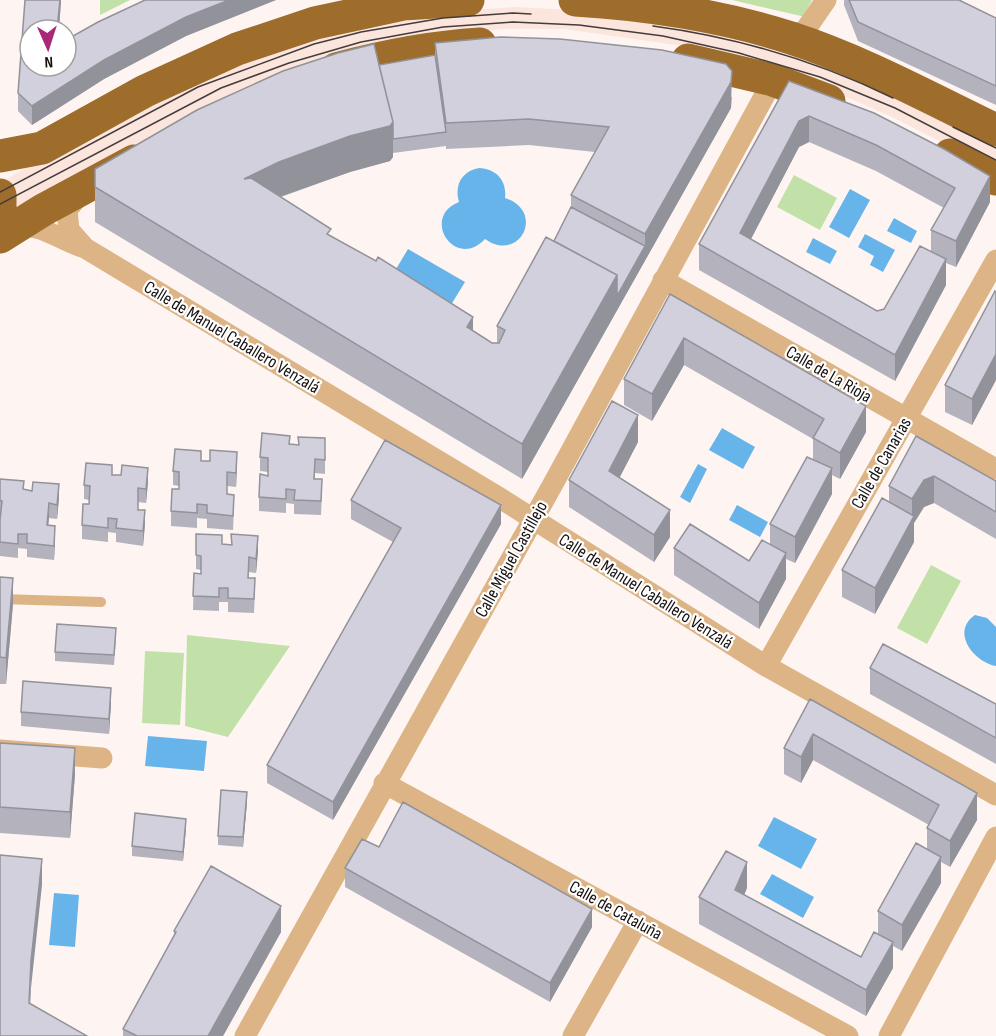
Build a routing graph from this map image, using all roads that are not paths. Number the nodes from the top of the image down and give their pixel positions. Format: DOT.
graph roads {
  1 [pos="468,0"];
  2 [pos="574,0"];
  3 [pos="826,0"];
  4 [pos="793,38"];
  5 [pos="512,41"];
  6 [pos="659,54"];
  7 [pos="304,79"];
  8 [pos="773,80"];
  9 [pos="856,111"];
  10 [pos="996,130"];
  11 [pos="927,143"];
  12 [pos="156,148"];
  13 [pos="0,156"];
  14 [pos="996,179"];
  15 [pos="86,187"];
  16 [pos="0,195"];
  17 [pos="6,227"];
  18 [pos="85,248"];
  19 [pos="996,260"];
  20 [pos="663,280"];
  21 [pos="907,418"];
  22 [pos="996,469"];
  23 [pos="532,519"];
  24 [pos="0,599"];
  25 [pos="101,602"];
  26 [pos="766,666"];
  27 [pos="0,750"];
  28 [pos="102,758"];
  29 [pos="384,783"];
  30 [pos="996,795"];
  31 [pos="996,837"];
  32 [pos="638,921"];
  33 [pos="252,1034"];
  34 [pos="573,1036"];
  35 [pos="848,1036"];
  36 [pos="889,1036"];
  1 -- 13 [label="highway"];
  2 -- 4 [label="highway"];
  3 -- 4 [label="street"];
  4 -- 10 [label="highway"];
  5 -- 7 [label="highway"];
  6 -- 8 [label="highway"];
  8 -- 9 [label="highway"];
  8 -- 20 [label="street, Calle Miguel Castillejo"];
  11 -- 14 [label="highway"];
  12 -- 15 [label="highway"];
  15 -- 17 [label="highway"];
  15 -- 18 [label="street, Calle de Manuel Caballero Venzalá"];
  16 -- 17 [label="highway"];
  17 -- 18 [label="street, Calle de Manuel Caballero Venzalá"];
  18 -- 23 [label="street, Calle de Manuel Caballero Venzalá"];
  19 -- 21 [label="street, Calle de Canarias"];
  20 -- 21 [label="street, Calle de La Rioja"];
  20 -- 23 [label="street, Calle Miguel Castillejo"];
  21 -- 22 [label="street, Calle de La Rioja"];
  21 -- 26 [label="street, Calle de Canarias"];
  23 -- 26 [label="street, Calle de Manuel Caballero Venzalá"];
  23 -- 29 [label="street, Calle Miguel Castillejo"];
  24 -- 25 [label="lane"];
  26 -- 30 [label="street, Calle de Manuel Caballero Venzalá"];
  27 -- 28 [label="street"];
  29 -- 32 [label="street, Calle de Cataluña"];
  29 -- 33 [label="street, Calle Miguel Castillejo"];
  31 -- 36 [label="street"];
  32 -- 34 [label="street"];
  32 -- 35 [label="street, Calle de Cataluña"];
}
